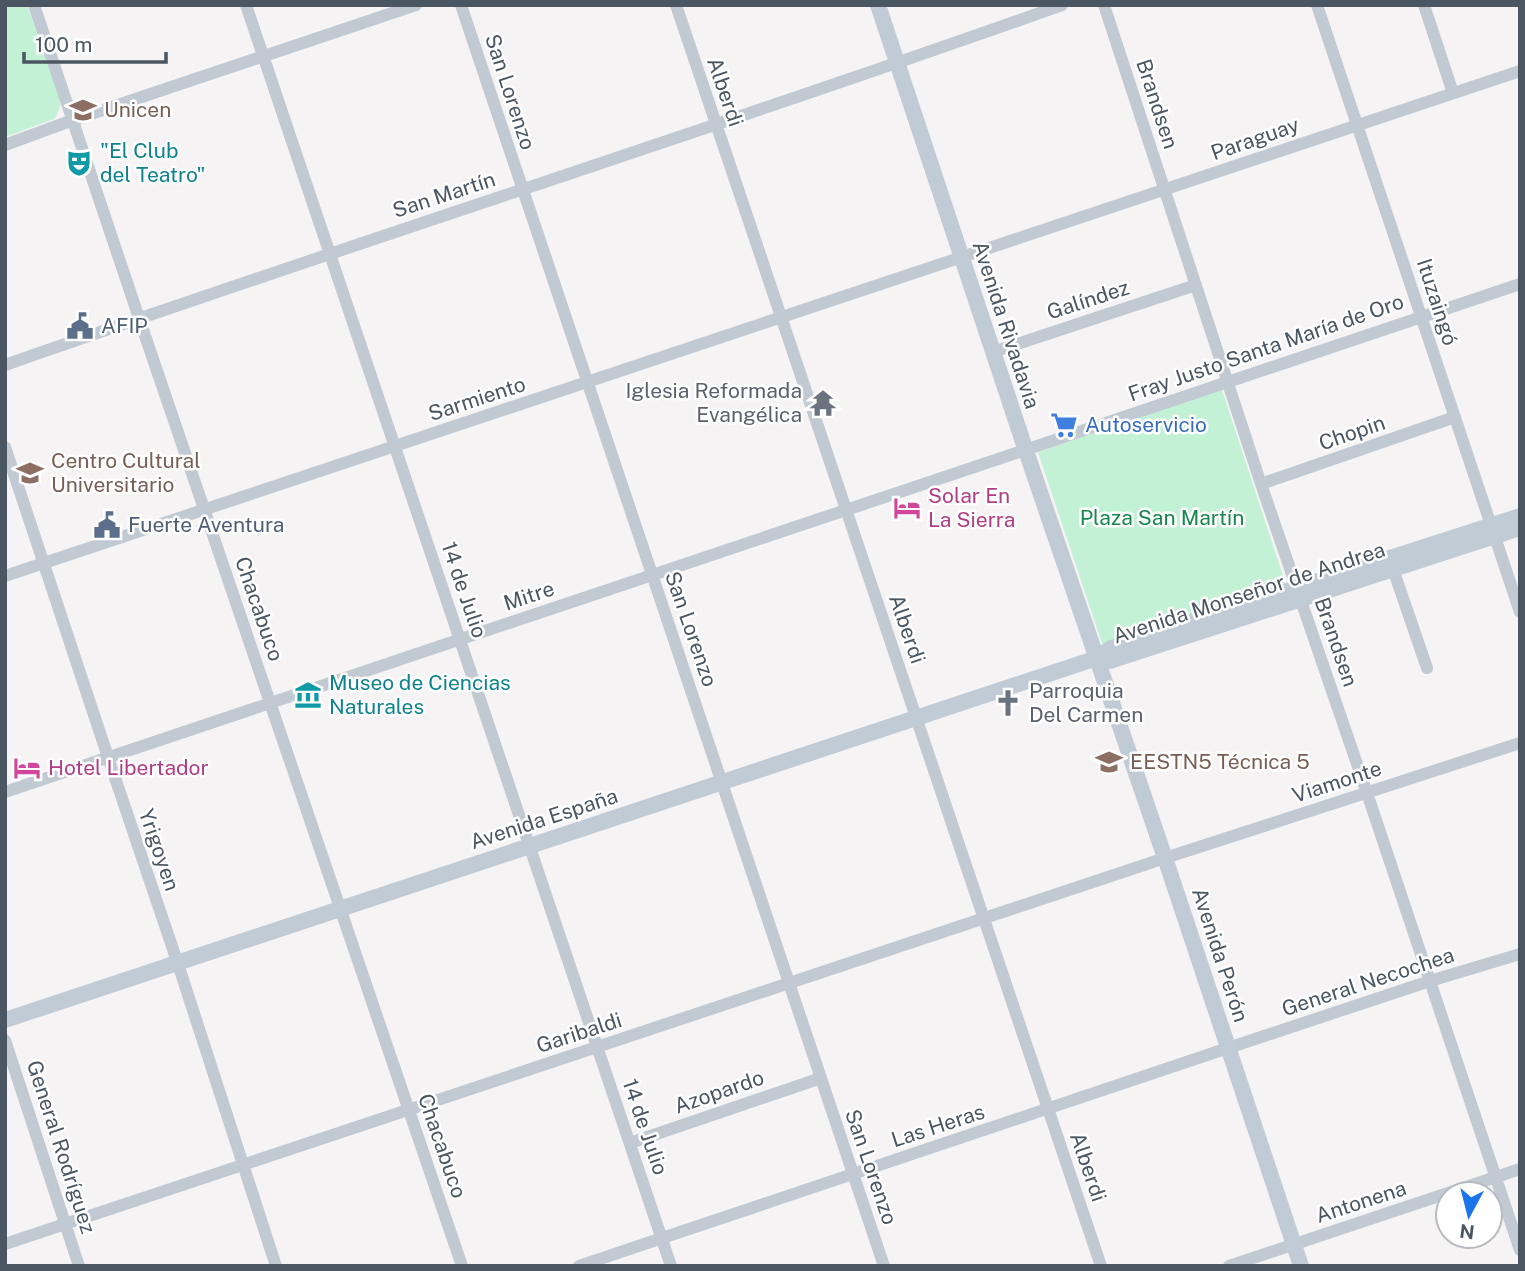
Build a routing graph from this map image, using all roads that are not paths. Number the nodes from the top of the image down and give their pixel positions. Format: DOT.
graph roads {
  1 [pos="34,5"];
  2 [pos="246,5"];
  3 [pos="416,5"];
  4 [pos="461,5"];
  5 [pos="676,5"];
  6 [pos="877,5"];
  7 [pos="1062,5"];
  8 [pos="1104,5"];
  9 [pos="1317,5"];
  10 [pos="1424,5"];
  11 [pos="263,58"];
  12 [pos="897,64"];
  13 [pos="1520,71"];
  14 [pos="1453,93"];
  15 [pos="73,120"];
  16 [pos="716,124"];
  17 [pos="1357,125"];
  18 [pos="5,145"];
  19 [pos="522,189"];
  20 [pos="1165,190"];
  21 [pos="329,254"];
  22 [pos="962,258"];
  23 [pos="1520,284"];
  24 [pos="1196,285"];
  25 [pos="1421,317"];
  26 [pos="139,318"];
  27 [pos="782,318"];
  28 [pos="993,352"];
  29 [pos="5,365"];
  30 [pos="588,382"];
  31 [pos="1227,382"];
  32 [pos="1455,417"];
  33 [pos="5,447"];
  34 [pos="395,447"];
  35 [pos="1026,451"];
  36 [pos="1261,484"];
  37 [pos="205,510"];
  38 [pos="847,511"];
  39 [pos="1520,516"];
  40 [pos="1520,528"];
  41 [pos="1493,531"];
  42 [pos="43,564"];
  43 [pos="1393,569"];
  44 [pos="653,575"];
  45 [pos="5,576"];
  46 [pos="1299,594"];
  47 [pos="1520,611"];
  48 [pos="460,640"];
  49 [pos="1097,658"];
  50 [pos="1427,668"];
  51 [pos="271,703"];
  52 [pos="916,718"];
  53 [pos="1520,743"];
  54 [pos="107,758"];
  55 [pos="722,782"];
  56 [pos="5,792"];
  57 [pos="1367,793"];
  58 [pos="530,846"];
  59 [pos="1165,858"];
  60 [pos="341,909"];
  61 [pos="984,918"];
  62 [pos="1520,954"];
  63 [pos="178,964"];
  64 [pos="1430,982"];
  65 [pos="789,983"];
  66 [pos="5,1020"];
  67 [pos="5,1040"];
  68 [pos="597,1047"];
  69 [pos="1228,1048"];
  70 [pos="821,1078"];
  71 [pos="1048,1109"];
  72 [pos="409,1110"];
  73 [pos="630,1143"];
  74 [pos="243,1165"];
  75 [pos="1520,1169"];
  76 [pos="853,1174"];
  77 [pos="1495,1178"];
  78 [pos="66,1224"];
  79 [pos="662,1238"];
  80 [pos="5,1244"];
  81 [pos="1294,1244"];
  82 [pos="1520,1250"];
  83 [pos="79,1266"];
  84 [pos="276,1266"];
  85 [pos="462,1266"];
  86 [pos="579,1266"];
  87 [pos="671,1266"];
  88 [pos="884,1266"];
  89 [pos="1101,1266"];
  90 [pos="1229,1266"];
  91 [pos="1301,1266"];
  1 -- 15 [label="street, Chacabuco"];
  2 -- 11 [label="street, 14 de Julio"];
  3 -- 11 [label="street"];
  4 -- 19 [label="street, San Lorenzo"];
  5 -- 16 [label="street, Alberdi"];
  6 -- 12 [label="main road, Avenida Rivadavia"];
  7 -- 12 [label="street, San Martín"];
  8 -- 20 [label="street, Brandsen"];
  9 -- 17 [label="street, Ituzaingó"];
  10 -- 14 [label="street"];
  11 -- 15 [label="street"];
  11 -- 21 [label="street, 14 de Julio"];
  12 -- 16 [label="street, San Martín"];
  12 -- 22 [label="main road, Avenida Rivadavia"];
  13 -- 14 [label="street, Paraguay"];
  14 -- 17 [label="street, Paraguay"];
  15 -- 18 [label="street"];
  15 -- 26 [label="street, Chacabuco"];
  16 -- 19 [label="street, San Martín"];
  16 -- 27 [label="street, Alberdi"];
  17 -- 20 [label="street, Paraguay"];
  17 -- 25 [label="street, Ituzaingó"];
  19 -- 21 [label="street, San Martín"];
  19 -- 30 [label="street, San Lorenzo"];
  20 -- 22 [label="street, Paraguay"];
  20 -- 24 [label="street, Brandsen"];
  21 -- 26 [label="street, San Martín"];
  21 -- 34 [label="street, 14 de Julio"];
  22 -- 27 [label="street, Sarmiento"];
  22 -- 28 [label="main road, Avenida Rivadavia"];
  23 -- 25 [label="street, Fray Justo Santa María de Oro"];
  24 -- 28 [label="street, Galíndez"];
  24 -- 31 [label="street, Brandsen"];
  25 -- 31 [label="street, Fray Justo Santa María de Oro"];
  25 -- 32 [label="street, Ituzaingó"];
  26 -- 29 [label="street, San Martín"];
  26 -- 37 [label="street, Chacabuco"];
  27 -- 30 [label="street, Sarmiento"];
  27 -- 38 [label="street, Alberdi"];
  28 -- 35 [label="main road, Avenida Rivadavia"];
  30 -- 34 [label="street, Sarmiento"];
  30 -- 44 [label="street, San Lorenzo"];
  31 -- 35 [label="street, Fray Justo Santa María de Oro"];
  31 -- 36 [label="street, Brandsen"];
  32 -- 36 [label="street, Chopin"];
  32 -- 41 [label="street, Ituzaingó"];
  33 -- 42 [label="street, Yrigoyen"];
  34 -- 37 [label="street, Sarmiento"];
  34 -- 48 [label="street, 14 de Julio"];
  35 -- 38 [label="street, Mitre"];
  35 -- 49 [label="main road, Avenida Rivadavia"];
  36 -- 46 [label="street, Brandsen"];
  37 -- 42 [label="street, Sarmiento"];
  37 -- 51 [label="street, Chacabuco"];
  38 -- 44 [label="street, Mitre"];
  38 -- 52 [label="street, Alberdi"];
  39 -- 41 [label="main road, Avenida Monseñor de Andrea"];
  40 -- 41 [label="main road, Avenida Monseñor de Andrea"];
  41 -- 43 [label="main road, Avenida Monseñor de Andrea"];
  41 -- 46 [label="main road, Avenida Monseñor de Andrea"];
  41 -- 47 [label="street, Ituzaingó"];
  42 -- 45 [label="street, Sarmiento"];
  42 -- 54 [label="street, Yrigoyen"];
  43 -- 46 [label="main road, Avenida Monseñor de Andrea"];
  43 -- 50 [label="street"];
  44 -- 48 [label="street, Mitre"];
  44 -- 55 [label="street, San Lorenzo"];
  46 -- 49 [label="main road, Avenida Monseñor de Andrea"];
  46 -- 57 [label="street, Brandsen"];
  48 -- 51 [label="street, Mitre"];
  48 -- 58 [label="street, 14 de Julio"];
  49 -- 52 [label="main road, Avenida España"];
  49 -- 59 [label="main road, Avenida Perón"];
  51 -- 54 [label="street, Mitre"];
  51 -- 60 [label="street, Chacabuco"];
  52 -- 55 [label="main road, Avenida España"];
  52 -- 61 [label="street, Alberdi"];
  53 -- 57 [label="street, Viamonte"];
  54 -- 56 [label="street, Mitre"];
  54 -- 63 [label="street, Yrigoyen"];
  55 -- 58 [label="main road, Avenida España"];
  55 -- 65 [label="street, San Lorenzo"];
  57 -- 59 [label="street, Viamonte"];
  57 -- 64 [label="street, Brandsen"];
  58 -- 60 [label="main road, Avenida España"];
  58 -- 68 [label="street, 14 de Julio"];
  59 -- 61 [label="street, Garibaldi"];
  59 -- 69 [label="main road, Avenida Perón"];
  60 -- 63 [label="main road, Avenida España"];
  60 -- 72 [label="street, Chacabuco"];
  61 -- 65 [label="street, Garibaldi"];
  61 -- 71 [label="street, Alberdi"];
  62 -- 64 [label="street, General Necochea"];
  63 -- 66 [label="main road, Avenida España"];
  63 -- 74 [label="street, Yrigoyen"];
  64 -- 69 [label="street, General Necochea"];
  64 -- 77 [label="street, Brandsen"];
  65 -- 68 [label="street, Garibaldi"];
  65 -- 70 [label="street, San Lorenzo"];
  67 -- 78 [label="street, General Rodríguez"];
  68 -- 72 [label="street, Garibaldi"];
  68 -- 73 [label="street, 14 de Julio"];
  69 -- 71 [label="street, Las Heras"];
  69 -- 81 [label="main road, Avenida Perón"];
  70 -- 73 [label="street, Azopardo"];
  70 -- 76 [label="street, San Lorenzo"];
  71 -- 76 [label="street, Las Heras"];
  71 -- 89 [label="street, Alberdi"];
  72 -- 74 [label="street, Garibaldi"];
  72 -- 85 [label="street, Chacabuco"];
  73 -- 79 [label="street, 14 de Julio"];
  74 -- 78 [label="street, Garibaldi"];
  74 -- 84 [label="street, Yrigoyen"];
  75 -- 77 [label="street, Antonena"];
  76 -- 79 [label="street, Las Heras"];
  76 -- 88 [label="street, San Lorenzo"];
  77 -- 81 [label="street, Antonena"];
  77 -- 82 [label="street, Brandsen"];
  78 -- 80 [label="street, Garibaldi"];
  78 -- 83 [label="street, General Rodríguez"];
  79 -- 86 [label="street, Las Heras"];
  79 -- 87 [label="street, 14 de Julio"];
  81 -- 90 [label="street, Antonena"];
  81 -- 91 [label="main road, Avenida Perón"];
}
